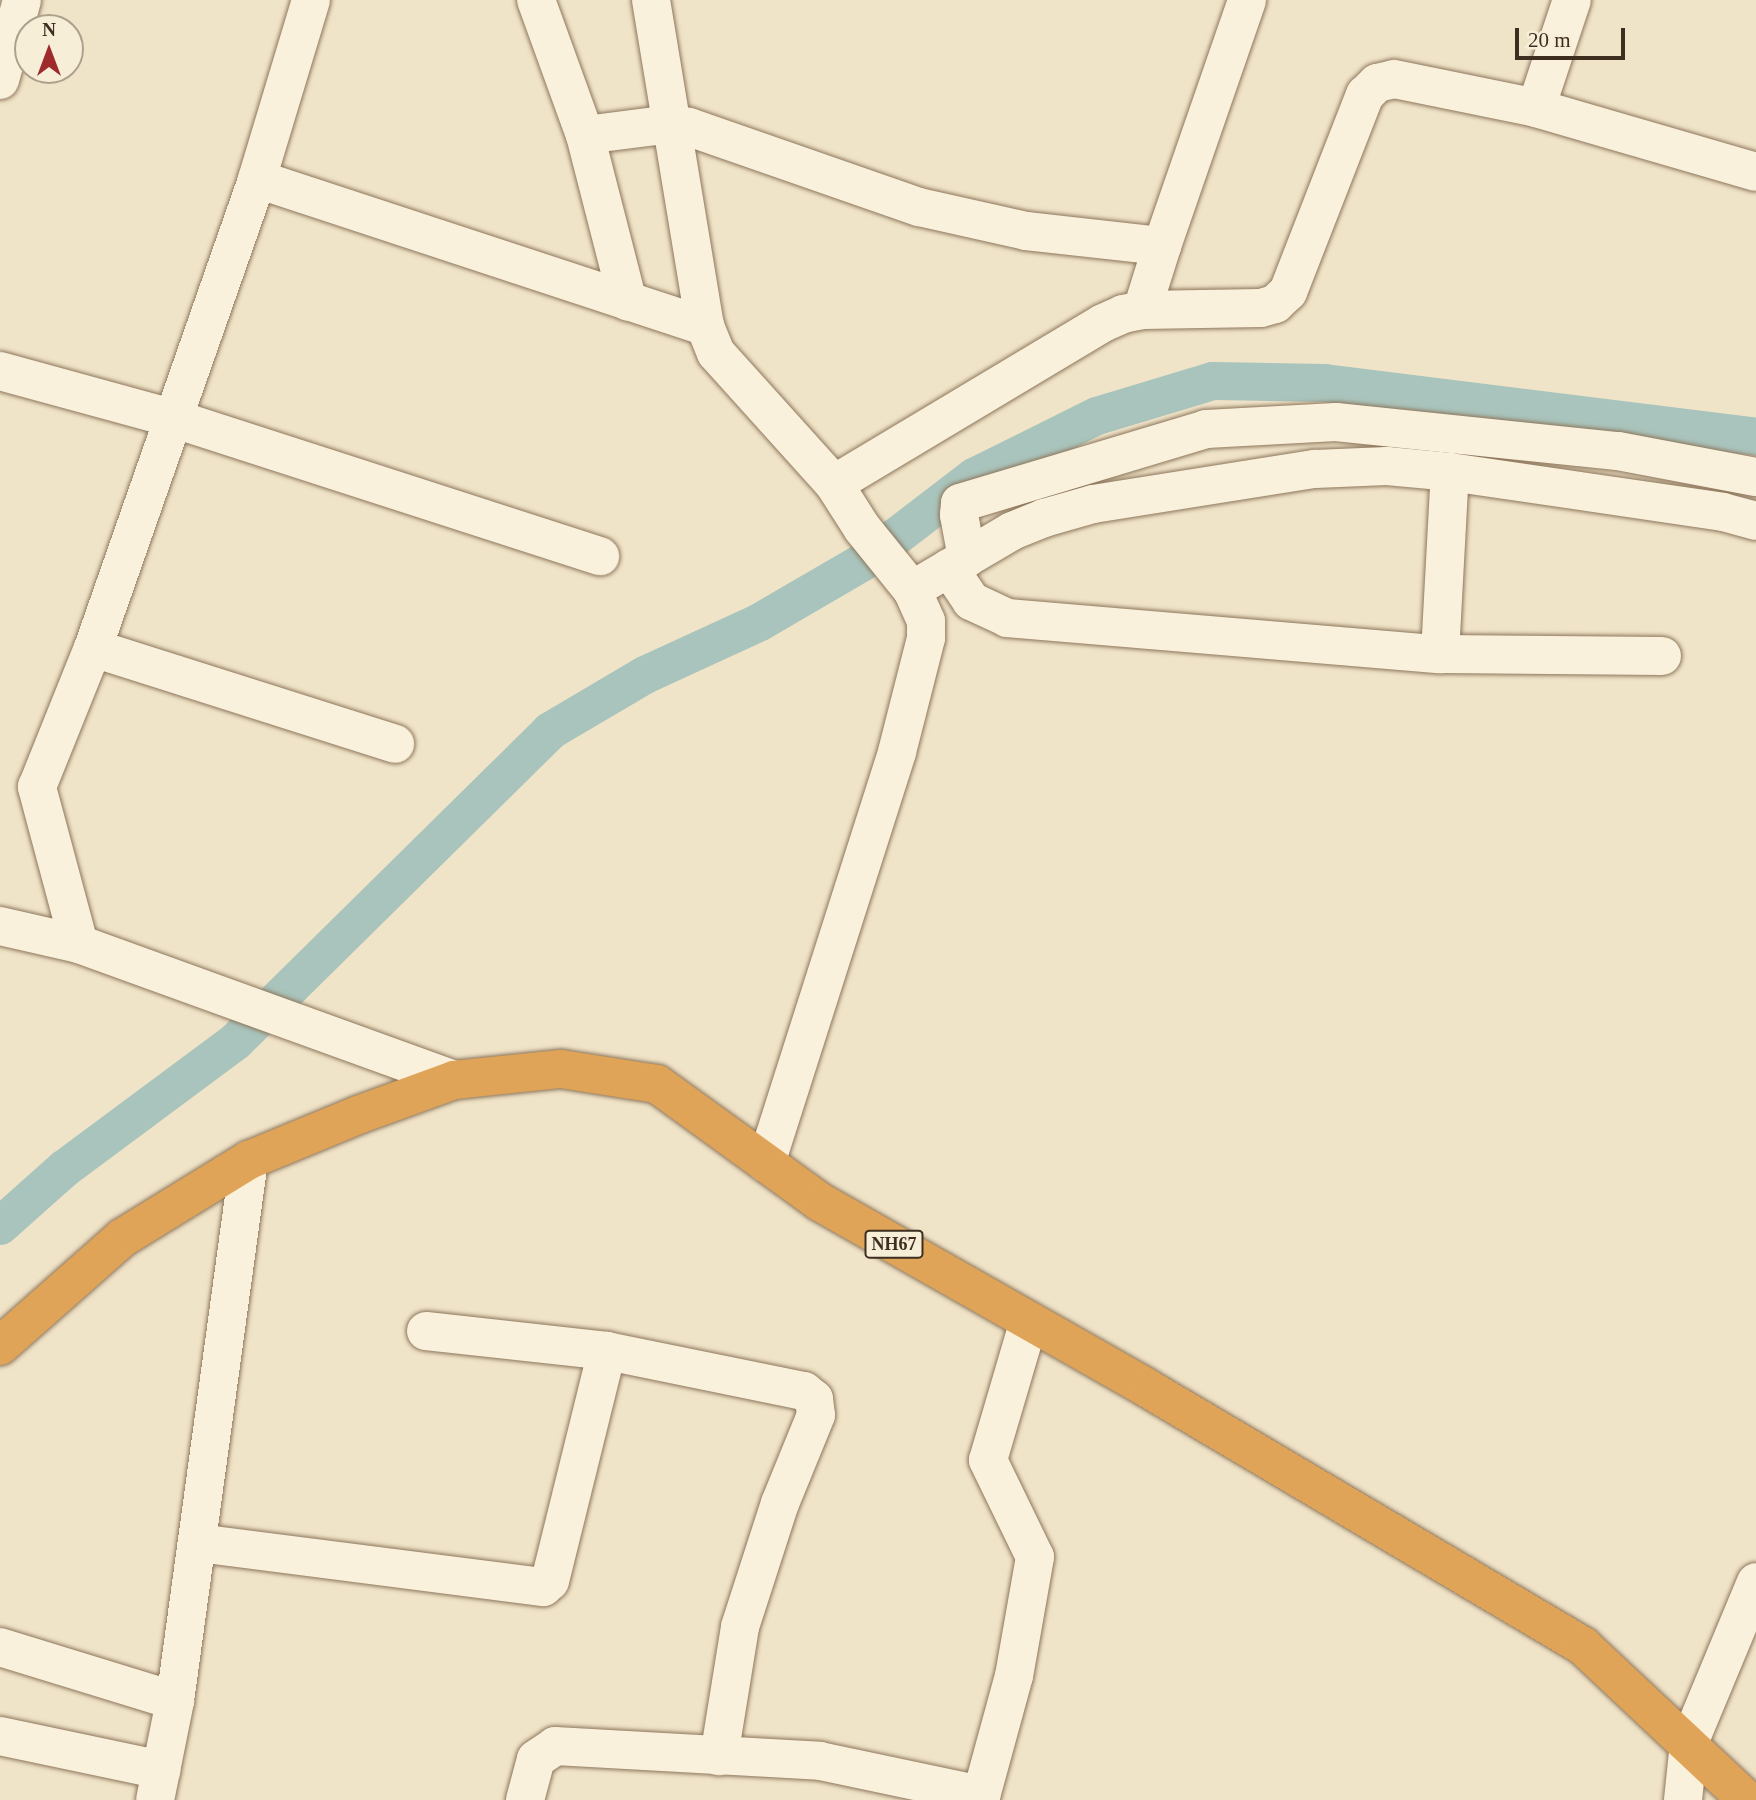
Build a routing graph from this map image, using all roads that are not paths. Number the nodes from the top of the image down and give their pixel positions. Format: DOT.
graph roads {
  1 [pos="22,0"];
  2 [pos="312,0"];
  3 [pos="536,0"];
  4 [pos="651,0"];
  5 [pos="1247,0"];
  6 [pos="1572,0"];
  7 [pos="0,80"];
  8 [pos="1536,108"];
  9 [pos="672,124"];
  10 [pos="585,135"];
  11 [pos="1756,172"];
  12 [pos="257,179"];
  13 [pos="1162,246"];
  14 [pos="628,302"];
  15 [pos="1142,310"];
  16 [pos="705,326"];
  17 [pos="0,371"];
  18 [pos="172,418"];
  19 [pos="1450,472"];
  20 [pos="1756,477"];
  21 [pos="834,484"];
  22 [pos="1756,521"];
  23 [pos="600,556"];
  24 [pos="958,563"];
  25 [pos="906,585"];
  26 [pos="93,648"];
  27 [pos="1440,654"];
  28 [pos="1662,656"];
  29 [pos="395,744"];
  30 [pos="0,926"];
  31 [pos="79,944"];
  32 [pos="454,1080"];
  33 [pos="249,1160"];
  34 [pos="766,1163"];
  35 [pos="1029,1321"];
  36 [pos="426,1331"];
  37 [pos="0,1346"];
  38 [pos="607,1352"];
  39 [pos="198,1543"];
  40 [pos="1756,1582"];
  41 [pos="0,1647"];
  42 [pos="175,1701"];
  43 [pos="0,1736"];
  44 [pos="1689,1743"];
  45 [pos="719,1756"];
  46 [pos="158,1785"];
  47 [pos="981,1797"];
  48 [pos="525,1800"];
  49 [pos="1683,1800"];
  50 [pos="1747,1800"];
  1 -- 7 [label="street"];
  2 -- 12 [label="street"];
  3 -- 10 [label="street"];
  4 -- 9 [label="street"];
  5 -- 13 [label="street"];
  6 -- 8 [label="street"];
  8 -- 11 [label="street"];
  8 -- 15 [label="street"];
  9 -- 10 [label="street"];
  9 -- 13 [label="street"];
  9 -- 16 [label="street"];
  10 -- 14 [label="street"];
  12 -- 14 [label="street"];
  12 -- 18 [label="street"];
  13 -- 15 [label="street"];
  14 -- 16 [label="street"];
  15 -- 21 [label="street"];
  16 -- 21 [label="street"];
  17 -- 18 [label="street"];
  18 -- 23 [label="street"];
  18 -- 26 [label="street"];
  19 -- 22 [label="street"];
  19 -- 24 [label="street"];
  19 -- 27 [label="street"];
  20 -- 24 [label="street"];
  21 -- 25 [label="street"];
  24 -- 25 [label="street"];
  24 -- 27 [label="street"];
  25 -- 34 [label="street"];
  26 -- 29 [label="street"];
  26 -- 31 [label="street"];
  27 -- 28 [label="street"];
  30 -- 31 [label="street"];
  31 -- 32 [label="street"];
  32 -- 33 [label="highway, NH67"];
  32 -- 34 [label="highway, NH67"];
  33 -- 37 [label="highway, NH67"];
  33 -- 39 [label="street"];
  34 -- 35 [label="highway, NH67"];
  35 -- 44 [label="highway, NH67"];
  35 -- 47 [label="street"];
  36 -- 38 [label="street"];
  38 -- 39 [label="street"];
  38 -- 45 [label="street"];
  39 -- 42 [label="street"];
  40 -- 44 [label="street"];
  41 -- 42 [label="street"];
  42 -- 46 [label="street"];
  43 -- 46 [label="street"];
  44 -- 49 [label="street"];
  44 -- 50 [label="highway, NH67"];
  45 -- 47 [label="street"];
  45 -- 48 [label="street"];
}
